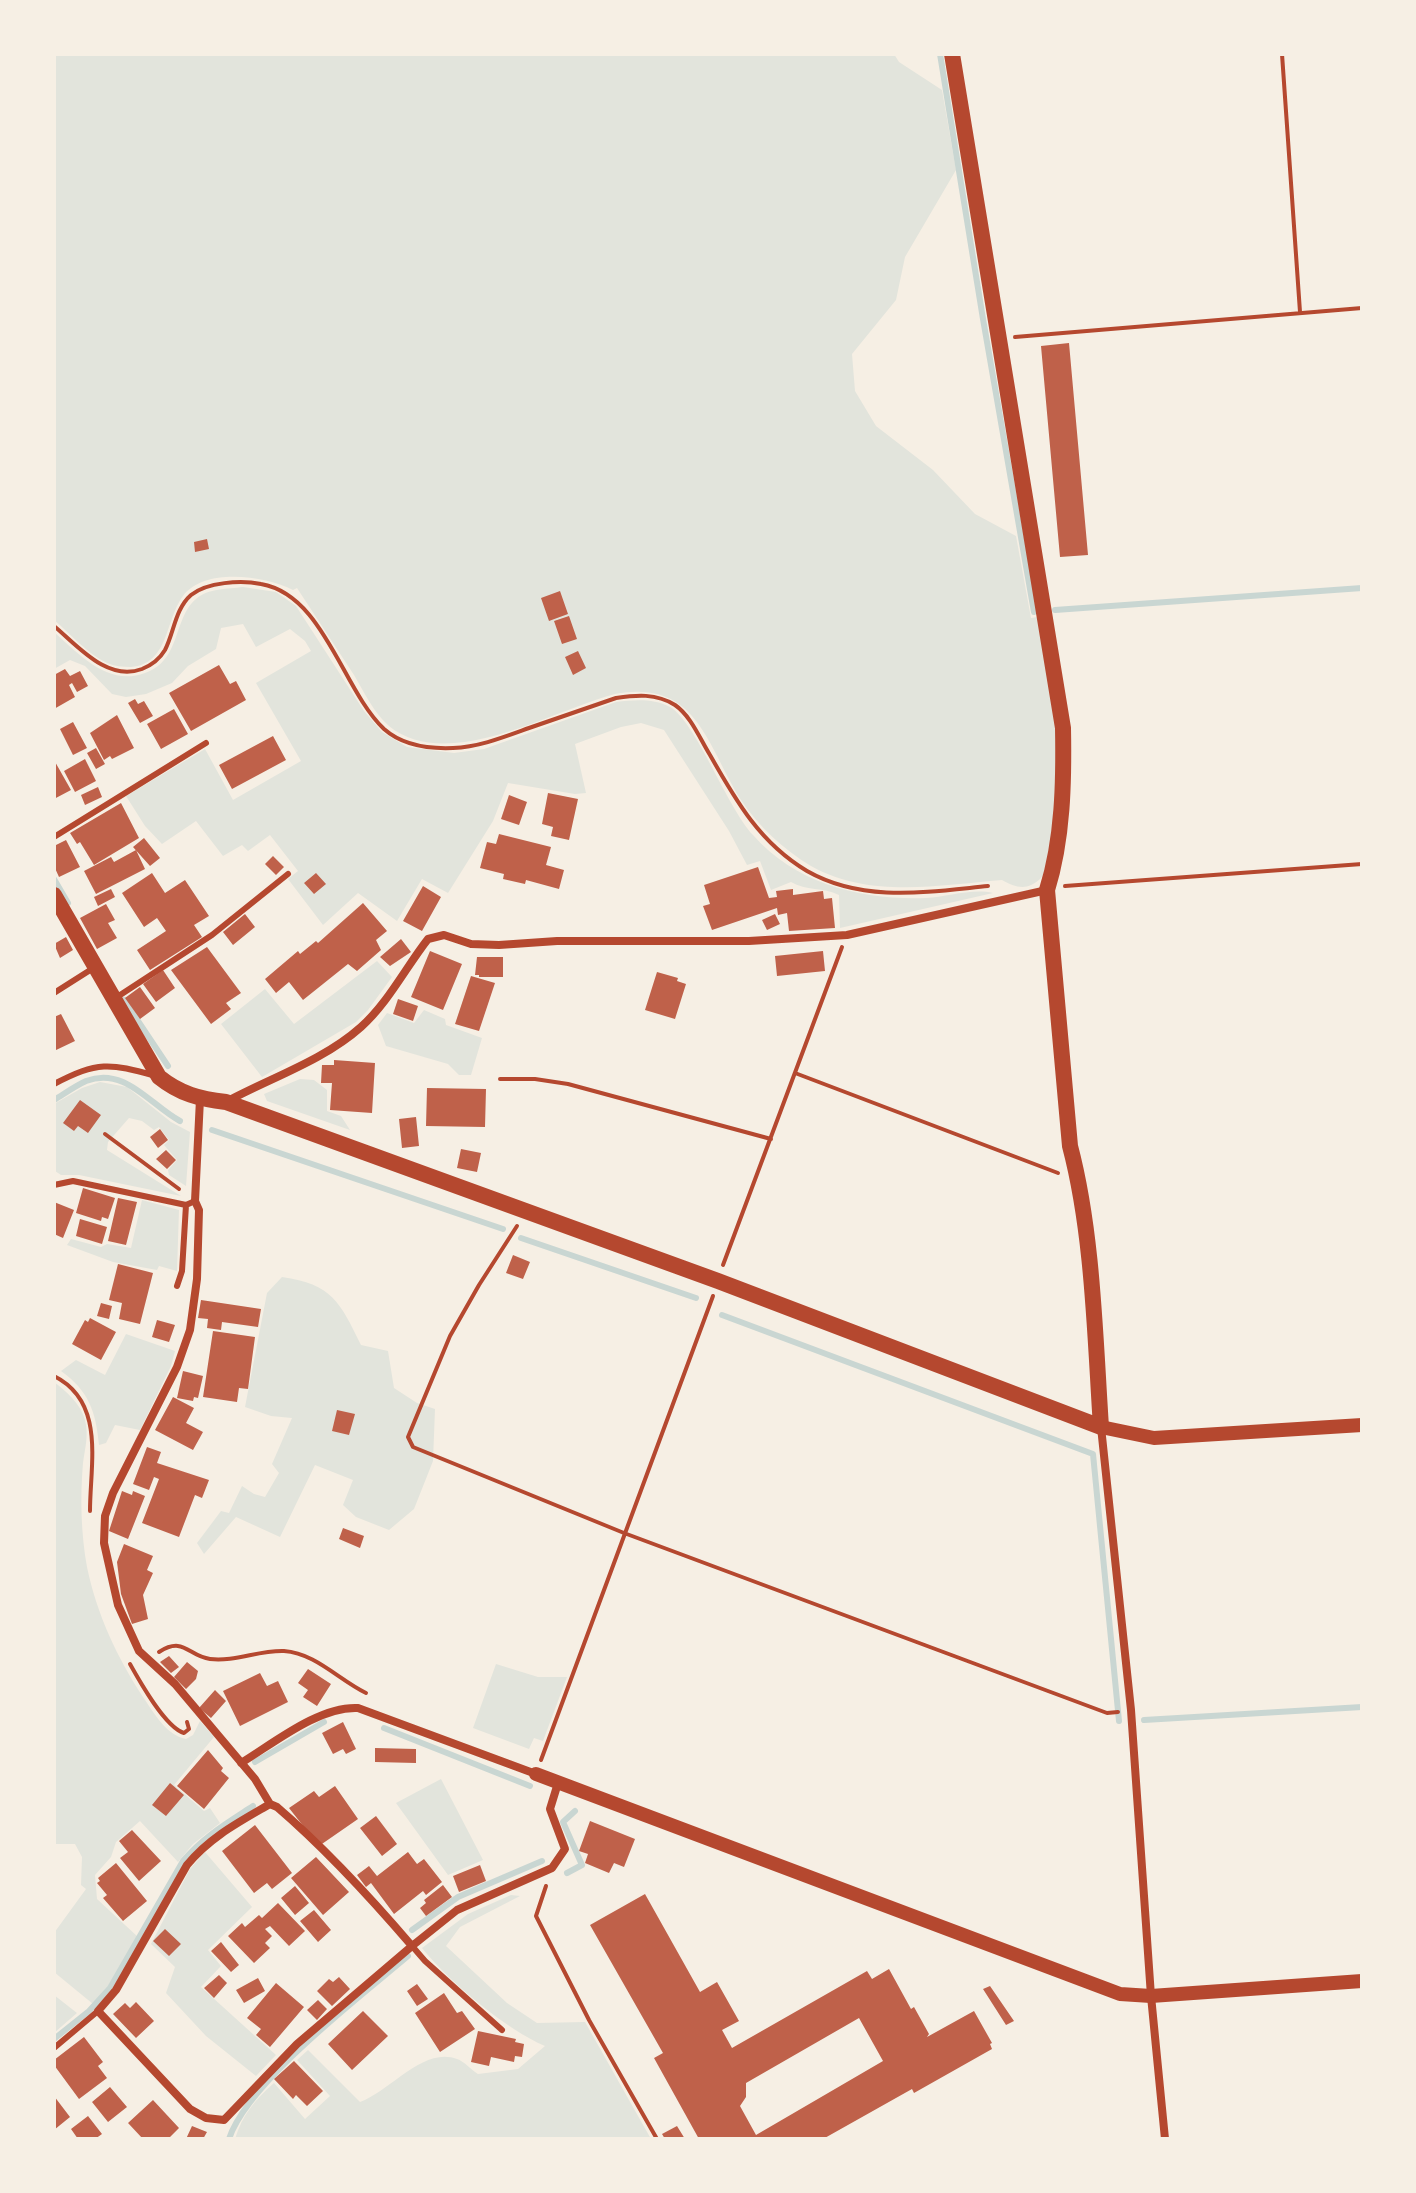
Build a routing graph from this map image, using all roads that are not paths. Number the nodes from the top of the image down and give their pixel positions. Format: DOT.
graph roads {
  1 [pos="952,54"];
  2 [pos="206,743"];
  3 [pos="54,837"];
  4 [pos="288,874"];
  5 [pos="1047,890"];
  6 [pos="54,895"];
  7 [pos="95,967"];
  8 [pos="54,993"];
  9 [pos="114,999"];
  10 [pos="159,1077"];
  11 [pos="54,1084"];
  12 [pos="200,1099"];
  13 [pos="226,1102"];
  14 [pos="54,1185"];
  15 [pos="192,1200"];
  16 [pos="177,1286"];
  17 [pos="1362,1425"];
  18 [pos="1101,1427"];
  19 [pos="241,1763"];
  20 [pos="536,1774"];
  21 [pos="558,1783"];
  22 [pos="270,1804"];
  23 [pos="412,1946"];
  24 [pos="1362,1981"];
  25 [pos="1151,1996"];
  26 [pos="98,2011"];
  27 [pos="502,2030"];
  28 [pos="54,2048"];
  29 [pos="1165,2139"];
  1 -- 5 [label="main road"];
  2 -- 3 [label="lane"];
  4 -- 9 [label="lane"];
  5 -- 13 [label="street"];
  5 -- 18 [label="main road"];
  6 -- 7 [label="main road"];
  7 -- 8 [label="lane"];
  7 -- 9 [label="main road"];
  9 -- 10 [label="main road"];
  10 -- 11 [label="lane"];
  10 -- 12 [label="main road"];
  12 -- 13 [label="main road"];
  12 -- 15 [label="street"];
  13 -- 18 [label="main road"];
  14 -- 15 [label="lane"];
  15 -- 16 [label="lane"];
  15 -- 19 [label="street"];
  17 -- 18 [label="street"];
  18 -- 25 [label="street"];
  19 -- 20 [label="street"];
  19 -- 22 [label="street"];
  20 -- 21 [label="street"];
  21 -- 23 [label="street"];
  21 -- 25 [label="street"];
  22 -- 23 [label="street"];
  22 -- 26 [label="street"];
  23 -- 26 [label="street"];
  23 -- 27 [label="lane"];
  24 -- 25 [label="street"];
  25 -- 29 [label="street"];
  26 -- 28 [label="lane"];
}
